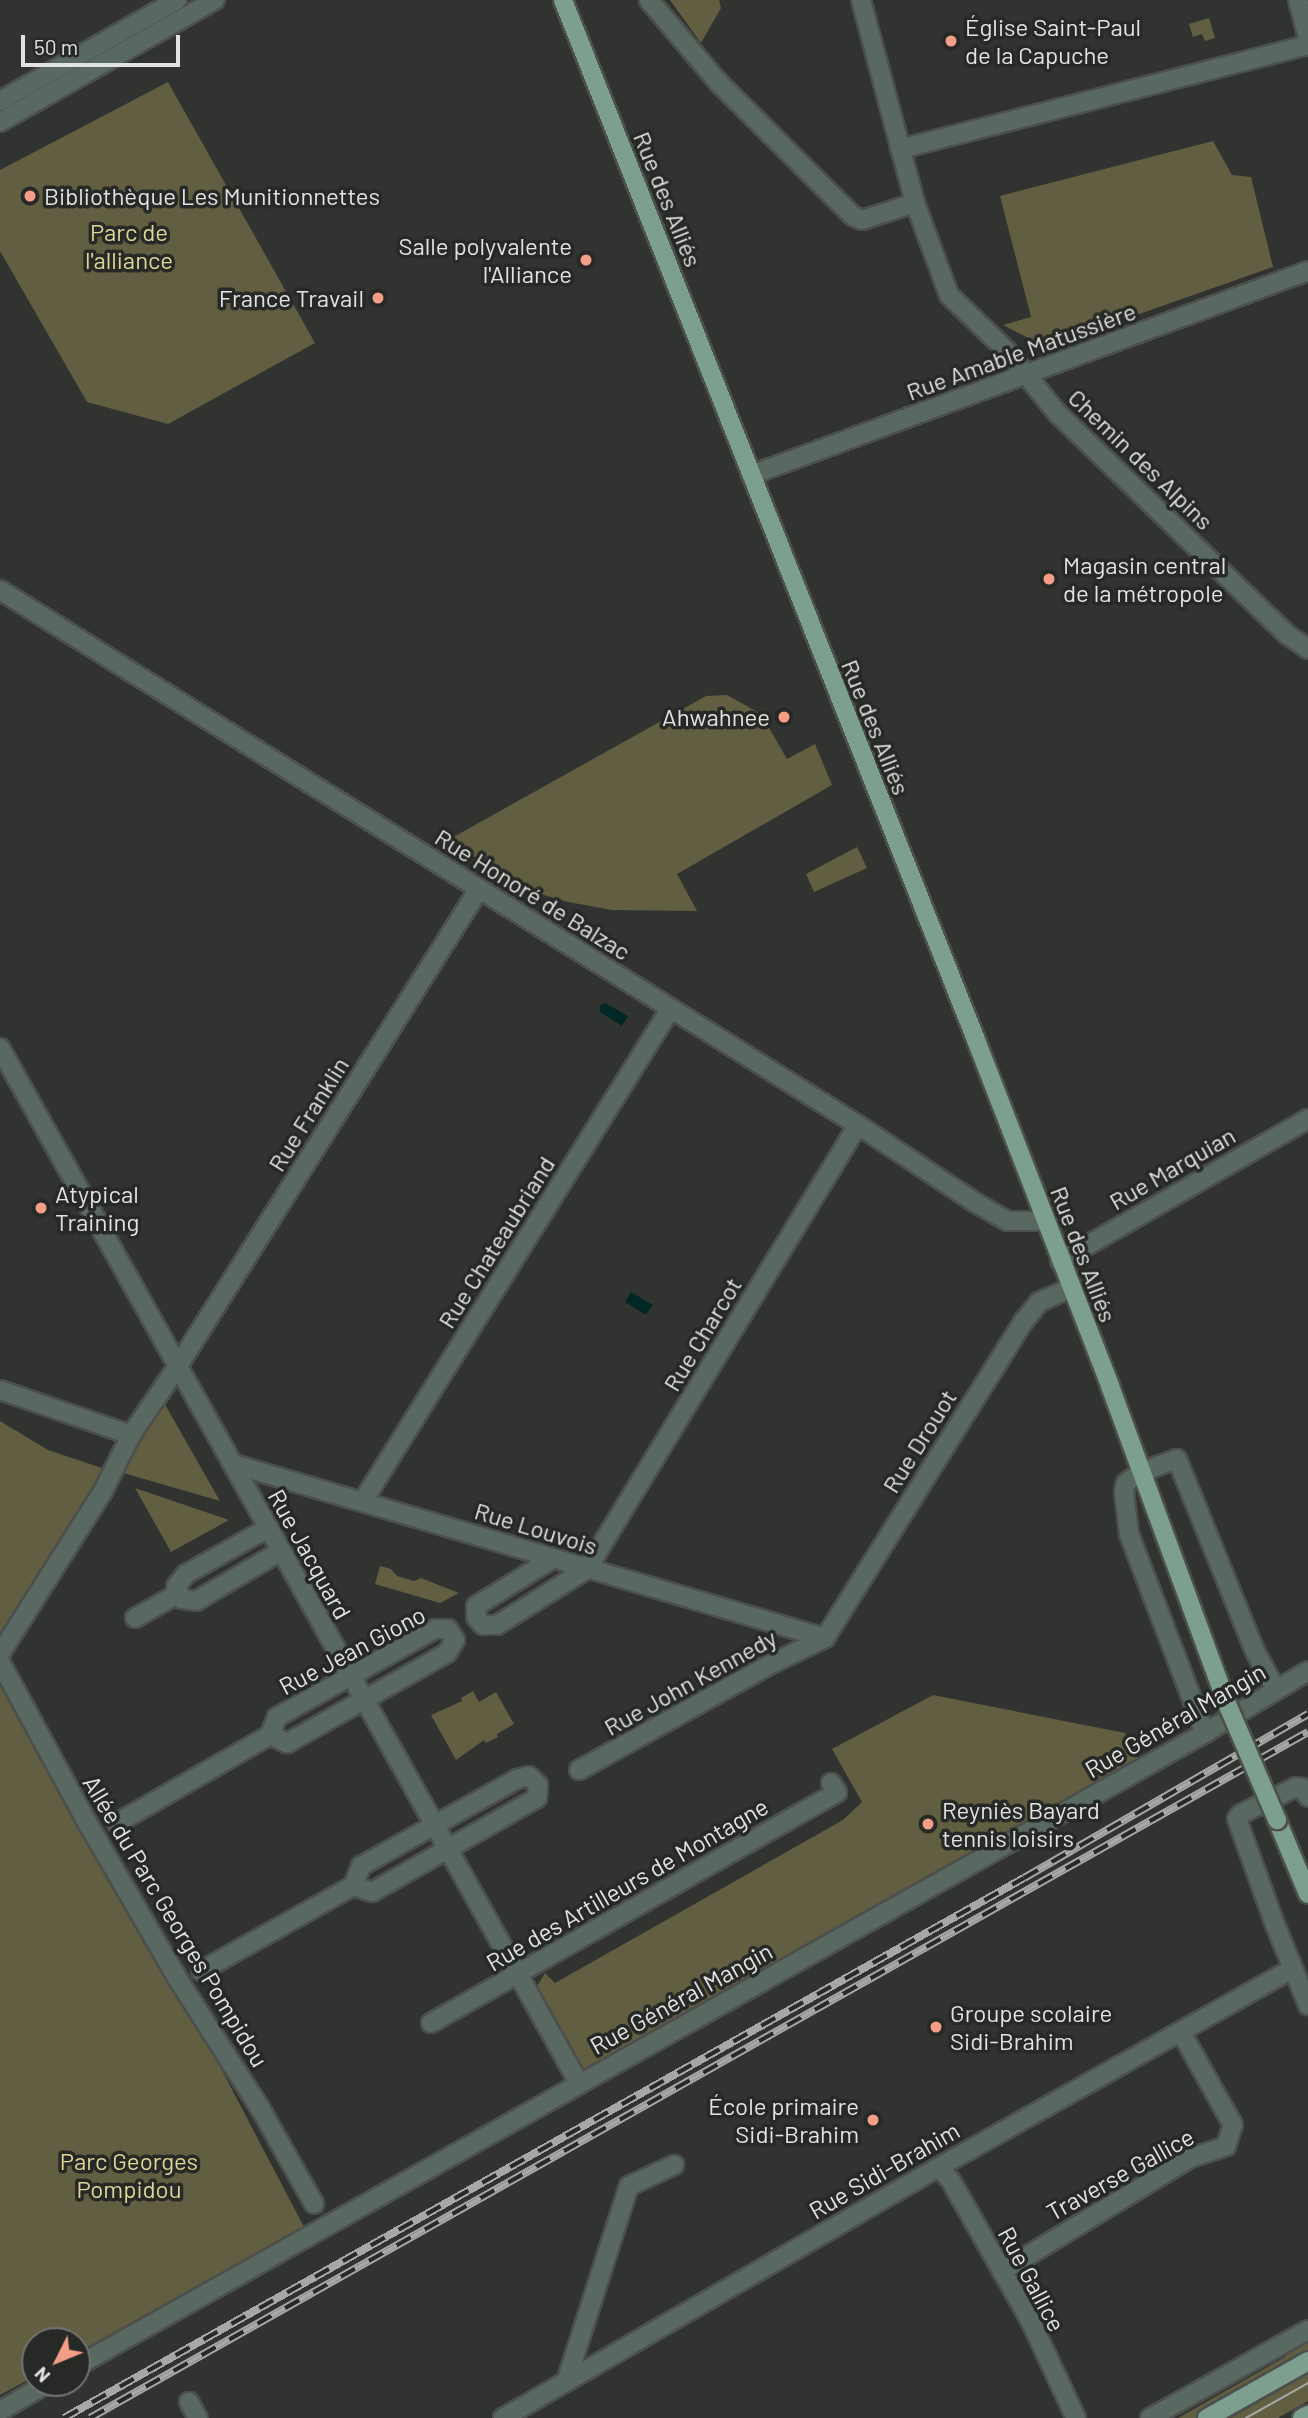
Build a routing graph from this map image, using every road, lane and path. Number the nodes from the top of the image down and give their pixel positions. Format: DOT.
graph roads {
  1 [pos="177,0"];
  2 [pos="563,0"];
  3 [pos="649,0"];
  4 [pos="861,0"];
  5 [pos="1298,0"];
  6 [pos="211,1"];
  7 [pos="1308,38"];
  8 [pos="1308,45"];
  9 [pos="0,101"];
  10 [pos="0,122"];
  11 [pos="900,149"];
  12 [pos="915,203"];
  13 [pos="1308,271"];
  14 [pos="1026,374"];
  15 [pos="751,475"];
  16 [pos="0,590"];
  17 [pos="1308,649"];
  18 [pos="480,889"];
  19 [pos="671,1008"];
  20 [pos="0,1048"];
  21 [pos="1308,1119"];
  22 [pos="858,1125"];
  23 [pos="1045,1221"];
  24 [pos="1060,1261"];
  25 [pos="1071,1288"];
  26 [pos="178,1366"];
  27 [pos="0,1390"];
  28 [pos="131,1435"];
  29 [pos="233,1464"];
  30 [pos="1141,1472"];
  31 [pos="363,1501"];
  32 [pos="268,1528"];
  33 [pos="281,1551"];
  34 [pos="552,1559"];
  35 [pos="587,1569"];
  36 [pos="179,1593"];
  37 [pos="135,1618"];
  38 [pos="825,1638"];
  39 [pos="0,1654"];
  40 [pos="0,1662"];
  41 [pos="1308,1671"];
  42 [pos="349,1676"];
  43 [pos="1276,1690"];
  44 [pos="363,1700"];
  45 [pos="1205,1733"];
  46 [pos="270,1735"];
  47 [pos="579,1770"];
  48 [pos="831,1783"];
  49 [pos="1308,1797"];
  50 [pos="117,1823"];
  51 [pos="434,1825"];
  52 [pos="447,1849"];
  53 [pos="354,1886"];
  54 [pos="1308,1894"];
  55 [pos="1292,1969"];
  56 [pos="201,1971"];
  57 [pos="516,1974"];
  58 [pos="1308,2005"];
  59 [pos="431,2023"];
  60 [pos="1181,2032"];
  61 [pos="579,2084"];
  62 [pos="674,2165"];
  63 [pos="939,2166"];
  64 [pos="314,2204"];
  65 [pos="1002,2271"];
  66 [pos="1308,2330"];
  67 [pos="91,2358"];
  68 [pos="1308,2361"];
  69 [pos="566,2382"];
  70 [pos="24,2397"];
  71 [pos="189,2402"];
  72 [pos="0,2411"];
  73 [pos="1308,2415"];
  74 [pos="198,2418"];
  75 [pos="503,2418"];
  76 [pos="1076,2418"];
  77 [pos="1150,2418"];
  78 [pos="1207,2418"];
  79 [pos="1302,2418"];
  1 -- 9 [label="street"];
  2 -- 15 [label="main road, Rue des Alliés"];
  3 -- 12 [label="street"];
  4 -- 11 [label="street"];
  5 -- 7 [label="street"];
  6 -- 10 [label="street"];
  8 -- 11 [label="street"];
  11 -- 12 [label="street"];
  12 -- 14 [label="street, Chemin des Alpins"];
  13 -- 14 [label="street, Rue Amable Matussière"];
  14 -- 15 [label="street, Rue Amable Matussière"];
  14 -- 17 [label="street, Chemin des Alpins"];
  15 -- 23 [label="main road, Rue des Alliés"];
  16 -- 18 [label="street, Rue Honoré de Balzac"];
  18 -- 19 [label="street, Rue Honoré de Balzac"];
  18 -- 26 [label="street, Rue Franklin"];
  19 -- 22 [label="street, Rue Honoré de Balzac"];
  19 -- 31 [label="street, Rue Chateaubriand"];
  20 -- 26 [label="street, Rue Jacquard"];
  21 -- 24 [label="street, Rue Marquian"];
  22 -- 23 [label="street, Rue Honoré de Balzac"];
  22 -- 35 [label="street, Rue Charcot"];
  23 -- 24 [label="main road, Rue des Alliés"];
  24 -- 25 [label="main road, Rue des Alliés"];
  25 -- 30 [label="main road, Rue des Alliés"];
  25 -- 38 [label="street, Rue Drouot"];
  26 -- 28 [label="street, Rue Franklin"];
  26 -- 29 [label="street, Rue Jacquard"];
  27 -- 28 [label="street"];
  28 -- 39 [label="street"];
  29 -- 31 [label="street, Rue Louvois"];
  29 -- 32 [label="street, Rue Jacquard"];
  30 -- 43 [label="street"];
  30 -- 45 [label="street"];
  30 -- 54 [label="main road, Rue des Alliés, bridge"];
  31 -- 34 [label="street, Rue Louvois"];
  32 -- 33 [label="street, Rue Jacquard"];
  32 -- 36 [label="street"];
  33 -- 36 [label="street"];
  33 -- 42 [label="street, Rue Jacquard"];
  34 -- 35 [label="street, Rue Louvois"];
  34 -- 35 [label="street"];
  35 -- 38 [label="street, Rue Louvois"];
  36 -- 37 [label="street"];
  38 -- 47 [label="street, Rue John Kennedy"];
  40 -- 64 [label="street, Allée du Parc Georges Pompidou"];
  41 -- 43 [label="street, Rue Général Mangin"];
  42 -- 44 [label="street, Rue Jacquard"];
  42 -- 44 [label="street, Rue Jean Giono"];
  42 -- 46 [label="street, Rue Jean Giono"];
  43 -- 45 [label="street, Rue Général Mangin"];
  44 -- 46 [label="street, Rue Jean Giono"];
  44 -- 51 [label="street, Rue Jacquard"];
  45 -- 61 [label="street, Rue Général Mangin"];
  46 -- 50 [label="street, Rue Jean Giono"];
  48 -- 57 [label="street, Rue des Artilleurs de Montagne"];
  49 -- 55 [label="street"];
  51 -- 52 [label="street, Rue Jacquard"];
  51 -- 52 [label="street"];
  51 -- 53 [label="street"];
  52 -- 53 [label="street"];
  52 -- 57 [label="street, Rue Jacquard"];
  53 -- 56 [label="street"];
  55 -- 58 [label="street"];
  55 -- 60 [label="street, Rue Sidi-Brahim"];
  57 -- 59 [label="street, Rue des Artilleurs de Montagne"];
  57 -- 61 [label="street, Rue Jacquard"];
  60 -- 63 [label="street, Rue Sidi-Brahim"];
  60 -- 65 [label="street, Traverse Gallice"];
  61 -- 67 [label="street, Rue Général Mangin"];
  62 -- 69 [label="street"];
  63 -- 65 [label="street, Rue Gallice"];
  63 -- 69 [label="street, Rue Sidi-Brahim"];
  65 -- 76 [label="street, Rue Gallice"];
  66 -- 77 [label="street"];
  68 -- 78 [label="main road"];
  69 -- 75 [label="street, Rue Sidi-Brahim"];
  70 -- 72 [label="street"];
  71 -- 74 [label="street"];
  73 -- 79 [label="main road"];
}
